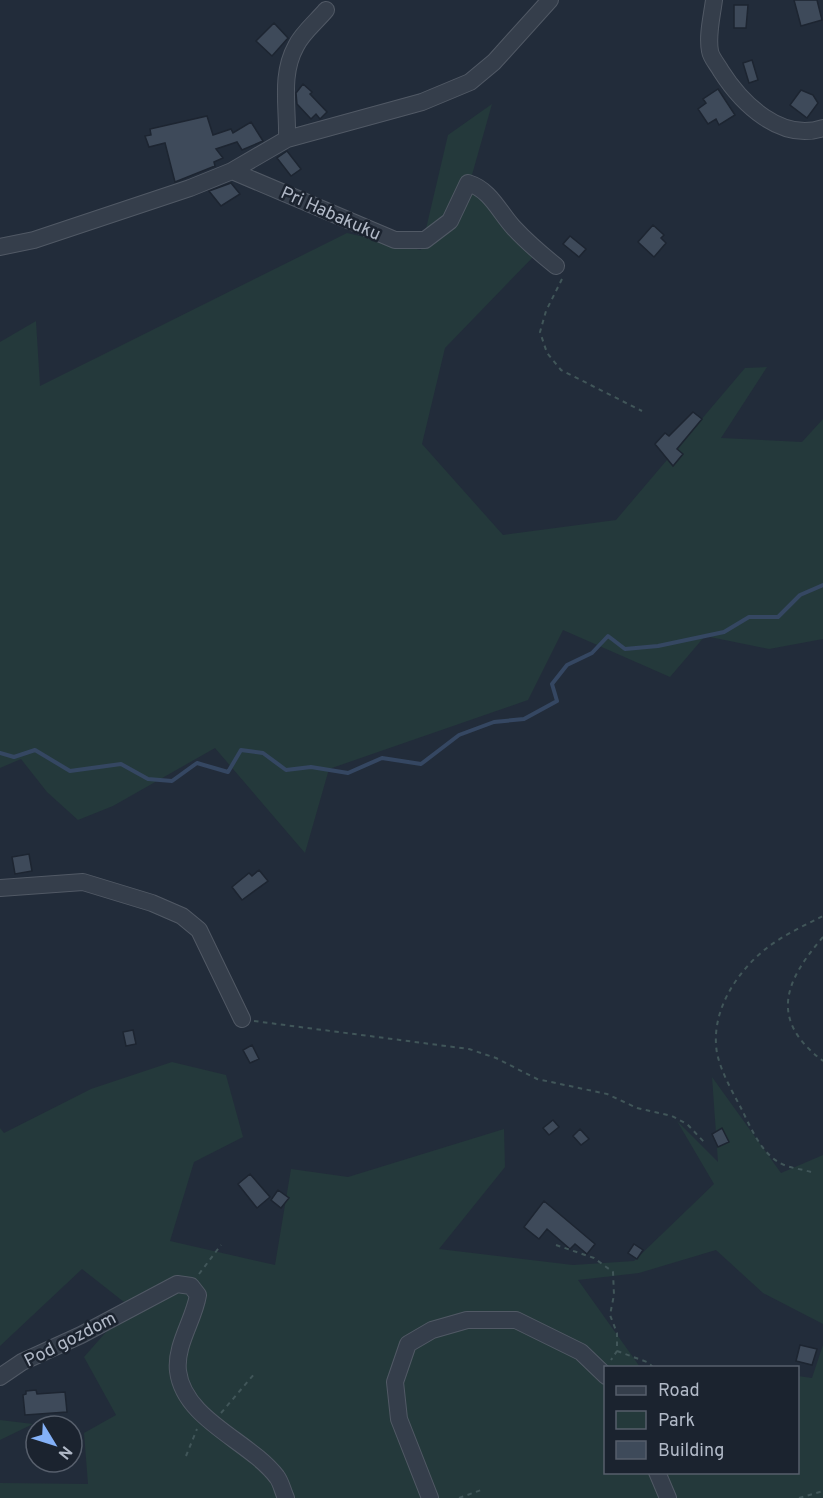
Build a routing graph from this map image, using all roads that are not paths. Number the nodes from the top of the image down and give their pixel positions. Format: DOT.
graph roads {
  1 [pos="550,0"];
  2 [pos="714,0"];
  3 [pos="326,10"];
  4 [pos="823,128"];
  5 [pos="286,139"];
  6 [pos="232,171"];
  7 [pos="0,246"];
  8 [pos="556,266"];
  9 [pos="0,888"];
  10 [pos="242,1019"];
  11 [pos="604,1371"];
  12 [pos="0,1377"];
  13 [pos="657,1474"];
  14 [pos="286,1498"];
  15 [pos="430,1498"];
  16 [pos="668,1498"];
  1 -- 5 [label="street"];
  2 -- 4 [label="street"];
  3 -- 5 [label="street"];
  5 -- 6 [label="street"];
  6 -- 7 [label="street"];
  6 -- 8 [label="street, Pri Habakuku"];
  9 -- 10 [label="street"];
  11 -- 15 [label="street"];
  12 -- 14 [label="street, Pod gozdom"];
  13 -- 16 [label="street"];
}
